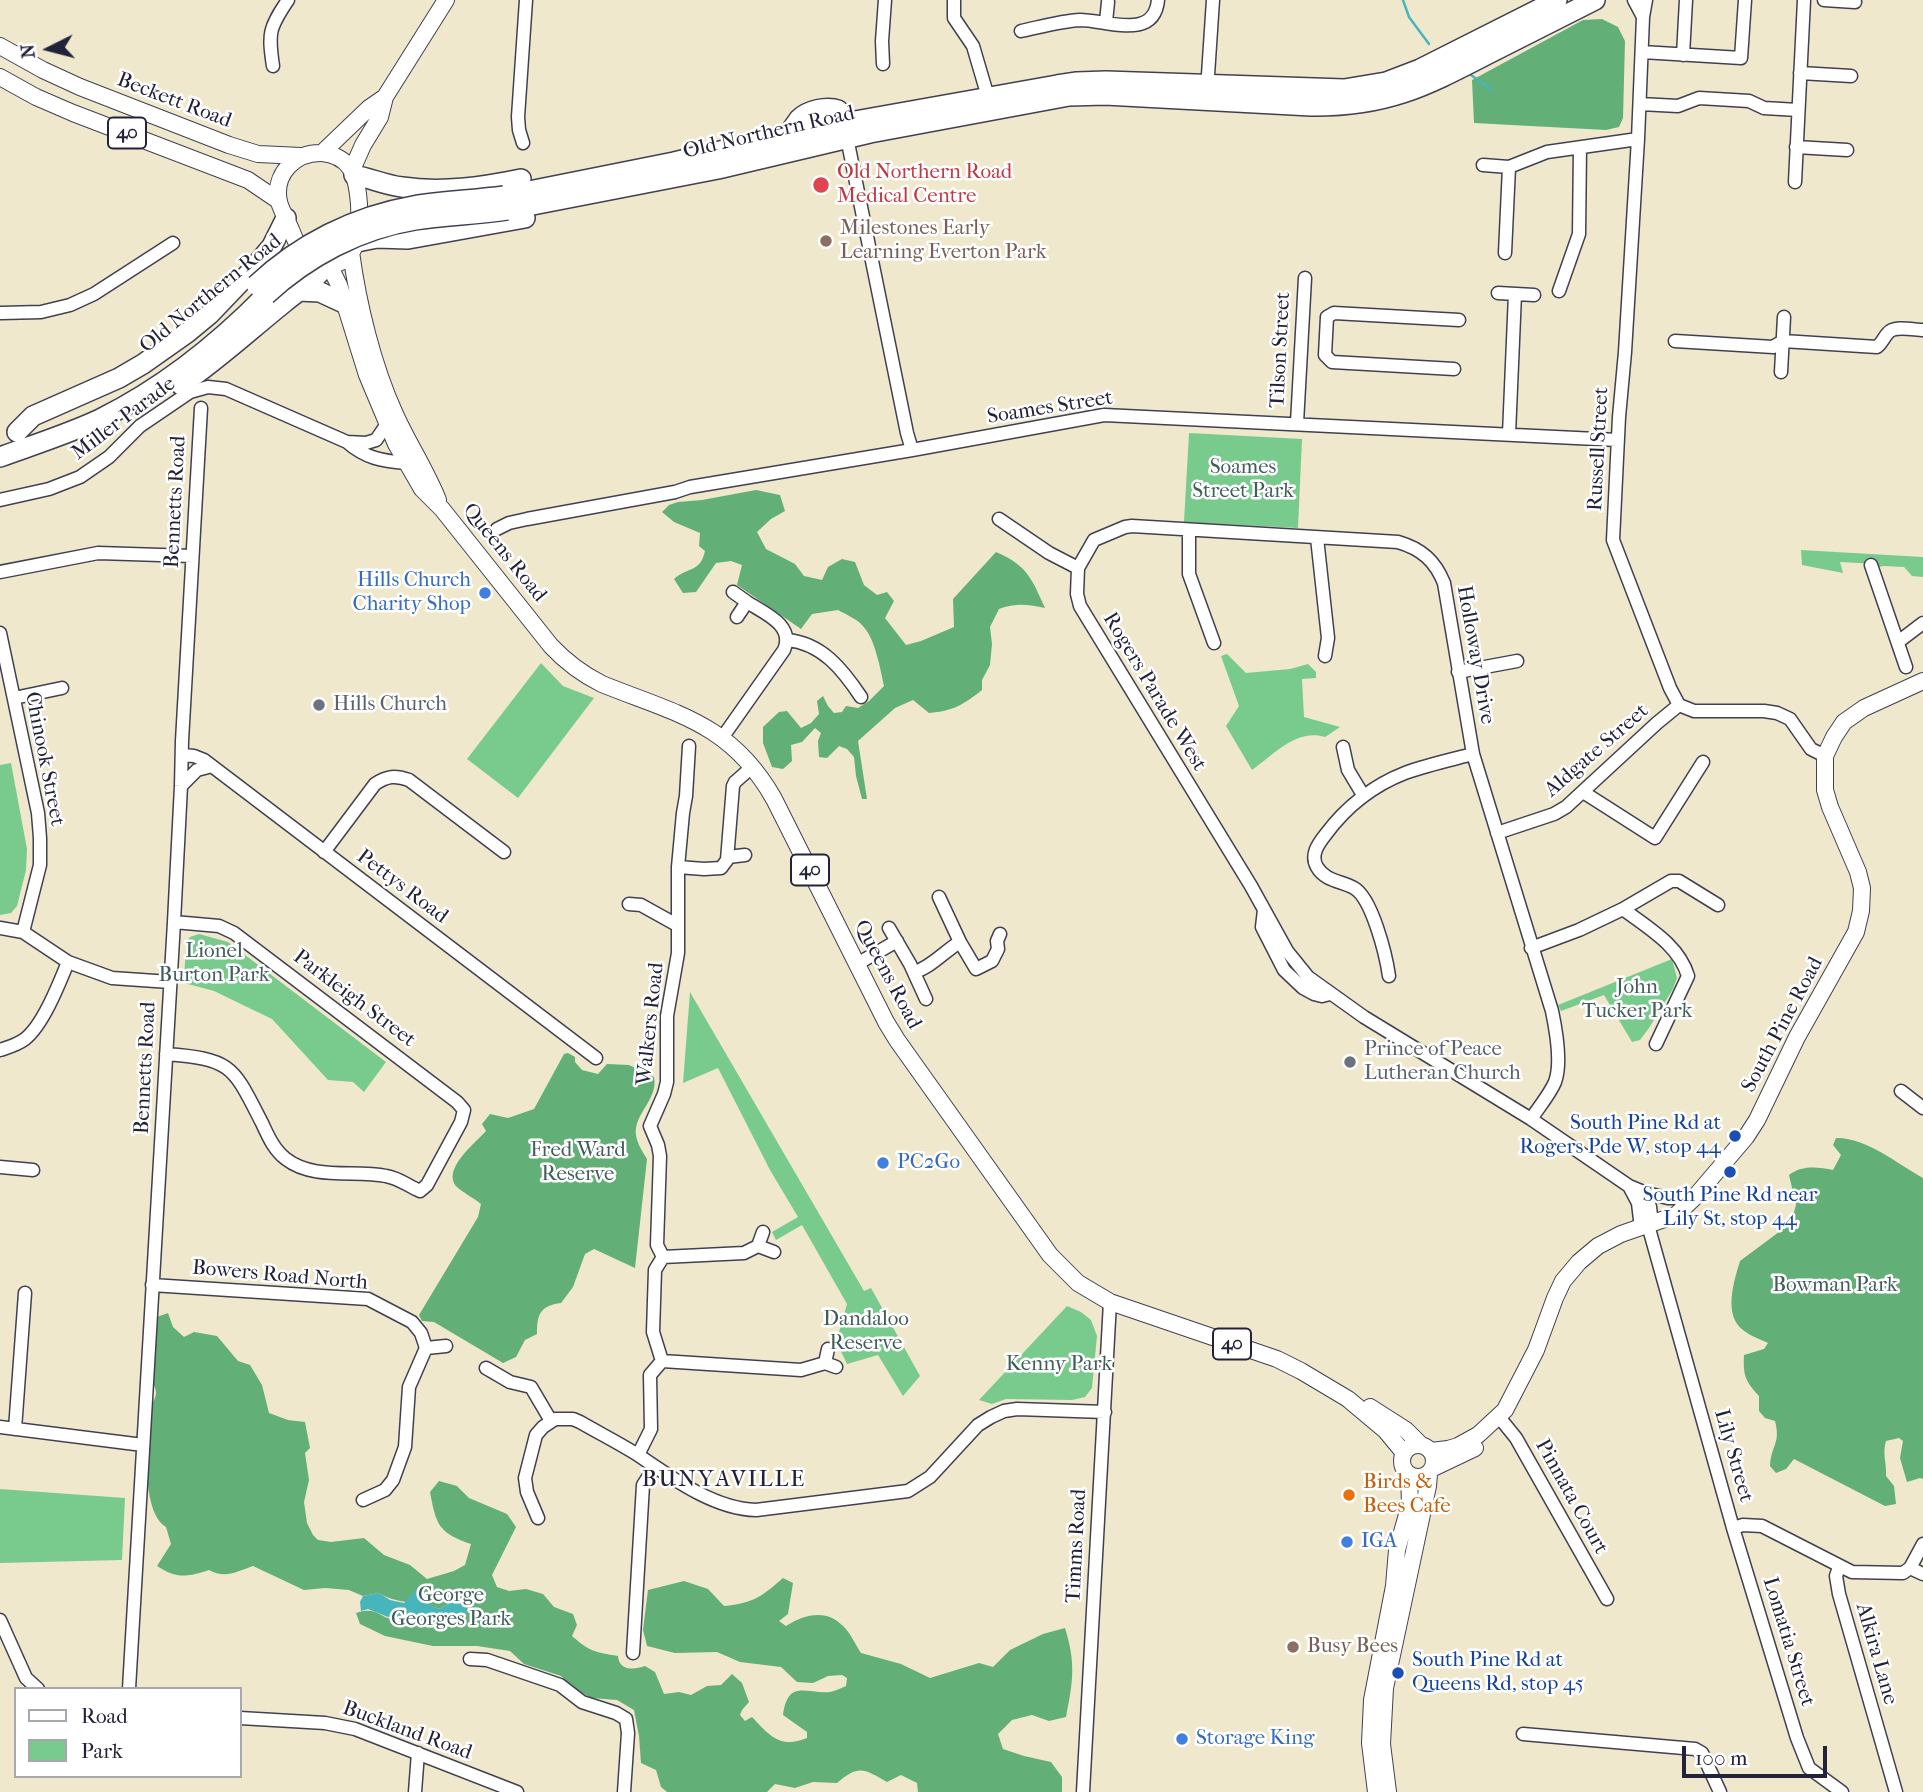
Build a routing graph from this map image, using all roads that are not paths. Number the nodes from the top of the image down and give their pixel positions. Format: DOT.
graph roads {
  1 [pos="288,0"];
  2 [pos="446,0"];
  3 [pos="526,0"];
  4 [pos="885,0"];
  5 [pos="954,0"];
  6 [pos="1158,0"];
  7 [pos="1213,0"];
  8 [pos="1634,0"];
  9 [pos="1646,0"];
  10 [pos="1686,0"];
  11 [pos="1745,0"];
  12 [pos="1804,0"];
  13 [pos="1824,0"];
  14 [pos="1554,1"];
  15 [pos="1108,2"];
  16 [pos="1855,2"];
  17 [pos="1587,4"];
  18 [pos="1643,17"];
  19 [pos="1106,22"];
  20 [pos="1021,31"];
  21 [pos="0,46"];
  22 [pos="1642,52"];
  23 [pos="1684,55"];
  24 [pos="883,64"];
  25 [pos="273,66"];
  26 [pos="1800,73"];
  27 [pos="1851,76"];
  28 [pos="0,77"];
  29 [pos="1207,92"];
  30 [pos="385,97"];
  31 [pos="988,97"];
  32 [pos="1640,104"];
  33 [pos="1798,110"];
  34 [pos="845,131"];
  35 [pos="1638,139"];
  36 [pos="523,143"];
  37 [pos="743,145"];
  38 [pos="1580,148"];
  39 [pos="1796,148"];
  40 [pos="1847,150"];
  41 [pos="322,153"];
  42 [pos="300,156"];
  43 [pos="761,159"];
  44 [pos="1483,165"];
  45 [pos="1509,167"];
  46 [pos="353,173"];
  47 [pos="1795,182"];
  48 [pos="506,203"];
  49 [pos="282,209"];
  50 [pos="173,243"];
  51 [pos="354,247"];
  52 [pos="1505,253"];
  53 [pos="327,265"];
  54 [pos="1304,278"];
  55 [pos="261,290"];
  56 [pos="298,291"];
  57 [pos="1559,291"];
  58 [pos="1498,293"];
  59 [pos="1515,294"];
  60 [pos="1534,295"];
  61 [pos="346,304"];
  62 [pos="0,313"];
  63 [pos="1784,317"];
  64 [pos="1459,320"];
  65 [pos="1923,330"];
  66 [pos="1675,341"];
  67 [pos="1783,341"];
  68 [pos="1454,369"];
  69 [pos="1781,372"];
  70 [pos="201,408"];
  71 [pos="1297,423"];
  72 [pos="387,424"];
  73 [pos="75,429"];
  74 [pos="1509,434"];
  75 [pos="9,435"];
  76 [pos="1617,440"];
  77 [pos="347,442"];
  78 [pos="912,450"];
  79 [pos="0,457"];
  80 [pos="406,463"];
  81 [pos="0,500"];
  82 [pos="442,509"];
  83 [pos="999,519"];
  84 [pos="497,529"];
  85 [pos="1189,530"];
  86 [pos="1317,538"];
  87 [pos="192,556"];
  88 [pos="1871,565"];
  89 [pos="1078,568"];
  90 [pos="0,572"];
  91 [pos="733,592"];
  92 [pos="747,602"];
  93 [pos="737,617"];
  94 [pos="1923,623"];
  95 [pos="0,633"];
  96 [pos="787,639"];
  97 [pos="1898,642"];
  98 [pos="1214,643"];
  99 [pos="1325,656"];
  100 [pos="1517,661"];
  101 [pos="1906,667"];
  102 [pos="1458,671"];
  103 [pos="1923,681"];
  104 [pos="62,688"];
  105 [pos="861,697"];
  106 [pos="14,698"];
  107 [pos="1679,705"];
  108 [pos="722,738"];
  109 [pos="689,746"];
  110 [pos="1342,747"];
  111 [pos="1472,754"];
  112 [pos="181,755"];
  113 [pos="1825,755"];
  114 [pos="1703,762"];
  115 [pos="212,766"];
  116 [pos="752,767"];
  117 [pos="181,786"];
  118 [pos="1583,792"];
  119 [pos="1363,795"];
  120 [pos="1497,833"];
  121 [pos="324,852"];
  122 [pos="504,852"];
  123 [pos="745,855"];
  124 [pos="728,857"];
  125 [pos="678,867"];
  126 [pos="939,897"];
  127 [pos="629,904"];
  128 [pos="1718,905"];
  129 [pos="1623,908"];
  130 [pos="174,922"];
  131 [pos="677,926"];
  132 [pos="0,928"];
  133 [pos="889,928"];
  134 [pos="23,932"];
  135 [pos="1000,934"];
  136 [pos="897,941"];
  137 [pos="960,942"];
  138 [pos="1531,948"];
  139 [pos="68,962"];
  140 [pos="857,964"];
  141 [pos="914,972"];
  142 [pos="1388,976"];
  143 [pos="170,982"];
  144 [pos="926,999"];
  145 [pos="1656,1044"];
  146 [pos="0,1050"];
  147 [pos="166,1054"];
  148 [pos="596,1058"];
  149 [pos="1901,1091"];
  150 [pos="1923,1108"];
  151 [pos="1531,1119"];
  152 [pos="0,1167"];
  153 [pos="33,1170"];
  154 [pos="1629,1185"];
  155 [pos="1646,1193"];
  156 [pos="1694,1198"];
  157 [pos="1647,1226"];
  158 [pos="762,1232"];
  159 [pos="758,1246"];
  160 [pos="774,1252"];
  161 [pos="663,1257"];
  162 [pos="152,1285"];
  163 [pos="25,1293"];
  164 [pos="1110,1302"];
  165 [pos="446,1346"];
  166 [pos="426,1348"];
  167 [pos="828,1349"];
  168 [pos="662,1361"];
  169 [pos="486,1368"];
  170 [pos="1348,1399"];
  171 [pos="1105,1412"];
  172 [pos="551,1421"];
  173 [pos="1502,1421"];
  174 [pos="0,1427"];
  175 [pos="15,1429"];
  176 [pos="143,1444"];
  177 [pos="1426,1448"];
  178 [pos="1404,1453"];
  179 [pos="638,1455"];
  180 [pos="654,1468"];
  181 [pos="1431,1471"];
  182 [pos="1409,1475"];
  183 [pos="363,1500"];
  184 [pos="538,1518"];
  185 [pos="1733,1528"];
  186 [pos="1923,1545"];
  187 [pos="1839,1567"];
  188 [pos="1910,1568"];
  189 [pos="1923,1574"];
  190 [pos="1606,1599"];
  191 [pos="0,1621"];
  192 [pos="633,1653"];
  193 [pos="470,1659"];
  194 [pos="36,1687"];
  195 [pos="129,1687"];
  196 [pos="242,1718"];
  197 [pos="1523,1734"];
  198 [pos="418,1753"];
  199 [pos="415,1792"];
  200 [pos="517,1792"];
  201 [pos="624,1792"];
  202 [pos="1083,1792"];
  203 [pos="1376,1792"];
  204 [pos="1388,1792"];
  205 [pos="1720,1792"];
  206 [pos="1842,1792"];
  207 [pos="1896,1792"];
  1 -- 25 [label="street"];
  2 -- 30 [label="main road"];
  3 -- 36 [label="street"];
  4 -- 24 [label="street"];
  5 -- 31 [label="street"];
  6 -- 19 [label="street"];
  7 -- 29 [label="street"];
  8 -- 18 [label="street, Russell Street"];
  9 -- 18 [label="street, Russell Street"];
  10 -- 23 [label="street"];
  11 -- 23 [label="street"];
  12 -- 26 [label="street"];
  13 -- 16 [label="street"];
  14 -- 17 [label="street"];
  14 -- 29 [label="highway, Old Northern Road"];
  15 -- 19 [label="street"];
  17 -- 29 [label="highway, Old Northern Road"];
  18 -- 22 [label="street, Russell Street"];
  19 -- 20 [label="street"];
  21 -- 42 [label="main road, Beckett Road / 40"];
  22 -- 23 [label="street"];
  22 -- 32 [label="street, Russell Street"];
  26 -- 27 [label="street"];
  26 -- 33 [label="street"];
  28 -- 49 [label="main road, 40"];
  29 -- 31 [label="highway, Old Northern Road"];
  29 -- 34 [label="highway, Old Northern Road"];
  30 -- 41 [label="main road"];
  30 -- 46 [label="main road"];
  31 -- 34 [label="highway, Old Northern Road"];
  32 -- 33 [label="street"];
  32 -- 35 [label="street, Russell Street"];
  33 -- 39 [label="street"];
  34 -- 37 [label="highway, Old Northern Road"];
  34 -- 43 [label="highway, Old Northern Road"];
  34 -- 78 [label="street"];
  35 -- 38 [label="street"];
  35 -- 76 [label="street, Russell Street"];
  37 -- 46 [label="highway"];
  37 -- 48 [label="highway, Old Northern Road"];
  38 -- 45 [label="street"];
  38 -- 57 [label="street"];
  39 -- 40 [label="street"];
  39 -- 47 [label="street"];
  41 -- 42 [label="main road, 40"];
  41 -- 46 [label="main road"];
  42 -- 49 [label="main road"];
  43 -- 48 [label="highway, Old Northern Road"];
  43 -- 51 [label="highway"];
  44 -- 45 [label="street"];
  45 -- 52 [label="street"];
  46 -- 51 [label="main road, 40"];
  48 -- 55 [label="highway, Old Northern Road, bridge"];
  49 -- 53 [label="main road, 40"];
  49 -- 75 [label="highway"];
  50 -- 62 [label="street"];
  51 -- 53 [label="main road"];
  51 -- 82 [label="main road, Queens Road / 40"];
  53 -- 56 [label="highway"];
  53 -- 61 [label="main road, Queens Road / 40"];
  54 -- 71 [label="street, Tilson Street"];
  55 -- 73 [label="highway, Old Northern Road"];
  55 -- 75 [label="highway, Old Northern Road"];
  56 -- 61 [label="highway"];
  56 -- 73 [label="highway"];
  58 -- 59 [label="street"];
  59 -- 60 [label="street"];
  59 -- 74 [label="street"];
  61 -- 72 [label="main road, Queens Road / 40"];
  63 -- 67 [label="street"];
  64 -- 68 [label="street"];
  65 -- 67 [label="street"];
  66 -- 67 [label="street"];
  67 -- 69 [label="street"];
  70 -- 87 [label="street, Bennetts Road"];
  71 -- 74 [label="street, Soames Street"];
  71 -- 78 [label="street, Soames Street"];
  72 -- 77 [label="street"];
  72 -- 80 [label="main road, Queens Road / 40"];
  73 -- 79 [label="highway, Old Northern Road"];
  74 -- 76 [label="street, Soames Street"];
  76 -- 107 [label="street, Russell Street"];
  77 -- 80 [label="street, Miller Parade"];
  77 -- 81 [label="street, Miller Parade"];
  78 -- 84 [label="street, Soames Street"];
  80 -- 82 [label="main road, Queens Road / 40"];
  82 -- 108 [label="main road, Queens Road / 40"];
  83 -- 89 [label="street"];
  85 -- 86 [label="street, Holloway Drive"];
  85 -- 89 [label="street, Holloway Drive"];
  85 -- 98 [label="street"];
  86 -- 99 [label="street"];
  86 -- 102 [label="street, Holloway Drive"];
  87 -- 90 [label="street"];
  87 -- 112 [label="street, Bennetts Road"];
  88 -- 97 [label="street"];
  89 -- 151 [label="street, Rogers Parade West"];
  91 -- 92 [label="street"];
  92 -- 93 [label="street"];
  92 -- 96 [label="street"];
  94 -- 97 [label="street"];
  95 -- 106 [label="street, Chinook Street"];
  96 -- 105 [label="street"];
  96 -- 108 [label="street"];
  97 -- 101 [label="street"];
  100 -- 102 [label="street"];
  102 -- 111 [label="street, Holloway Drive"];
  103 -- 113 [label="main road"];
  104 -- 106 [label="street"];
  106 -- 134 [label="street, Chinook Street"];
  107 -- 113 [label="street"];
  107 -- 118 [label="street, Aldgate Street"];
  108 -- 116 [label="main road, Queens Road / 40"];
  109 -- 125 [label="street, Walkers Road"];
  110 -- 119 [label="street"];
  111 -- 119 [label="street"];
  111 -- 120 [label="street, Holloway Drive"];
  112 -- 115 [label="street, Pettys Road"];
  112 -- 117 [label="street, Bennetts Road"];
  113 -- 156 [label="main road, South Pine Road"];
  114 -- 118 [label="street"];
  115 -- 117 [label="street"];
  115 -- 121 [label="street, Pettys Road"];
  116 -- 124 [label="street"];
  116 -- 140 [label="main road, Queens Road / 40"];
  117 -- 130 [label="street, Bennetts Road"];
  118 -- 120 [label="street, Aldgate Street"];
  119 -- 142 [label="street"];
  120 -- 138 [label="street, Holloway Drive"];
  121 -- 122 [label="street"];
  121 -- 148 [label="street, Pettys Road"];
  123 -- 124 [label="street"];
  124 -- 125 [label="street"];
  125 -- 131 [label="street, Walkers Road"];
  126 -- 137 [label="street"];
  127 -- 131 [label="street"];
  128 -- 129 [label="street"];
  129 -- 138 [label="street"];
  129 -- 145 [label="street"];
  130 -- 143 [label="street, Bennetts Road"];
  130 -- 147 [label="street, Parkleigh Street"];
  131 -- 161 [label="street, Walkers Road"];
  132 -- 134 [label="street"];
  133 -- 136 [label="street"];
  134 -- 139 [label="street"];
  135 -- 137 [label="street"];
  136 -- 140 [label="street"];
  136 -- 141 [label="street"];
  137 -- 141 [label="street"];
  138 -- 151 [label="street, Holloway Drive"];
  139 -- 143 [label="street"];
  139 -- 146 [label="street"];
  140 -- 164 [label="main road, Queens Road / 40"];
  141 -- 144 [label="street"];
  143 -- 147 [label="street, Bennetts Road"];
  147 -- 162 [label="street, Bennetts Road"];
  149 -- 150 [label="street"];
  151 -- 154 [label="street, Rogers Parade West"];
  152 -- 153 [label="street"];
  154 -- 155 [label="street, Rogers Parade West"];
  154 -- 157 [label="street"];
  155 -- 156 [label="street, Rogers Parade West"];
  155 -- 157 [label="street"];
  156 -- 157 [label="main road, South Pine Road"];
  157 -- 173 [label="main road, South Pine Road"];
  157 -- 185 [label="street, Lily Street"];
  158 -- 159 [label="street"];
  159 -- 160 [label="street"];
  159 -- 161 [label="street"];
  161 -- 168 [label="street, Walkers Road"];
  162 -- 166 [label="street, Bowers Road North"];
  162 -- 176 [label="street, Bennetts Road"];
  163 -- 175 [label="street"];
  164 -- 170 [label="main road, Queens Road / 40"];
  164 -- 171 [label="street, Timms Road"];
  165 -- 166 [label="street"];
  166 -- 183 [label="street"];
  167 -- 168 [label="street"];
  168 -- 179 [label="street"];
  169 -- 172 [label="street"];
  170 -- 177 [label="main road, Queens Road / 40"];
  170 -- 178 [label="main road, Queens Road / 40"];
  171 -- 180 [label="street"];
  171 -- 202 [label="street, Timms Road"];
  172 -- 179 [label="street"];
  172 -- 184 [label="street"];
  173 -- 177 [label="main road, South Pine Road"];
  173 -- 181 [label="main road, South Pine Road"];
  173 -- 190 [label="street, Pinnata Court"];
  174 -- 175 [label="street"];
  175 -- 176 [label="street"];
  176 -- 195 [label="street, Bennetts Road"];
  177 -- 178 [label="main road"];
  177 -- 181 [label="main road"];
  178 -- 182 [label="main road, 40"];
  179 -- 180 [label="street"];
  180 -- 192 [label="street"];
  181 -- 182 [label="main road"];
  181 -- 204 [label="main road"];
  182 -- 203 [label="main road, 40"];
  185 -- 187 [label="street, Lily Street"];
  185 -- 206 [label="street, Lomatia Street"];
  186 -- 188 [label="street"];
  187 -- 188 [label="street, Lily Street"];
  187 -- 207 [label="street, Alkira Lane"];
  188 -- 189 [label="street"];
  191 -- 194 [label="street"];
  193 -- 201 [label="street"];
  196 -- 198 [label="street, Buckland Road"];
  197 -- 205 [label="street"];
  198 -- 199 [label="street"];
  198 -- 200 [label="street, Buckland Road"];
}
